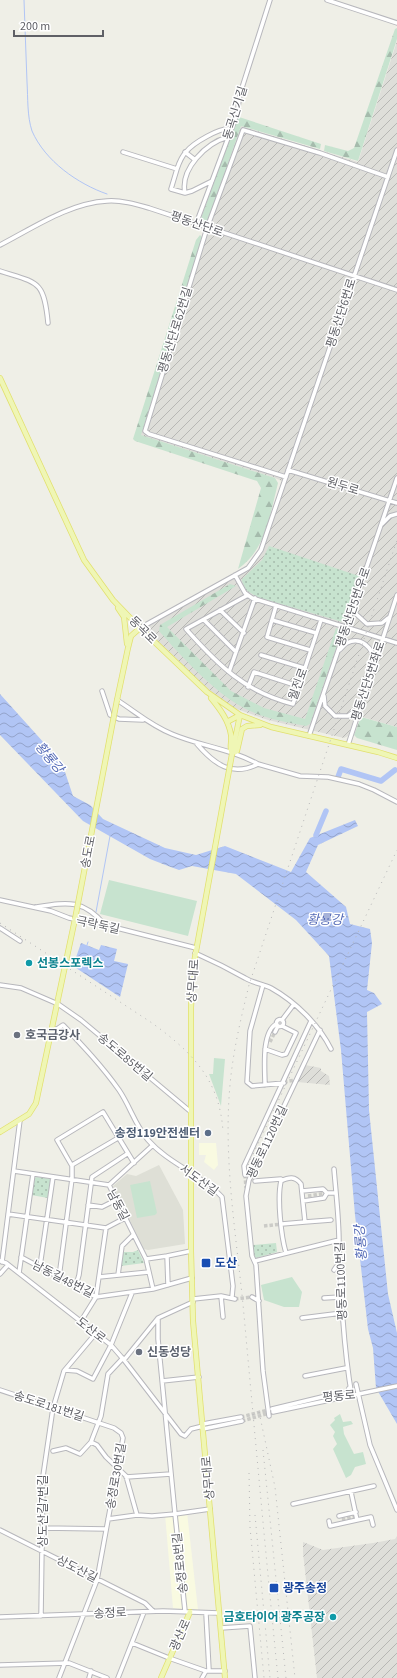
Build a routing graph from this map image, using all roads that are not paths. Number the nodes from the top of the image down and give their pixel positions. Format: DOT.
graph roads {
  1 [pos="270,0"];
  2 [pos="327,0"];
  3 [pos="397,23"];
  4 [pos="231,129"];
  5 [pos="228,137"];
  6 [pos="397,150"];
  7 [pos="123,152"];
  8 [pos="185,152"];
  9 [pos="194,159"];
  10 [pos="177,169"];
  11 [pos="388,177"];
  12 [pos="212,181"];
  13 [pos="185,193"];
  14 [pos="196,224"];
  15 [pos="207,228"];
  16 [pos="0,245"];
  17 [pos="0,271"];
  18 [pos="353,276"];
  19 [pos="397,290"];
  20 [pos="48,323"];
  21 [pos="0,378"];
  22 [pos="288,470"];
  23 [pos="286,477"];
  24 [pos="397,478"];
  25 [pos="389,500"];
  26 [pos="397,503"];
  27 [pos="397,514"];
  28 [pos="381,524"];
  29 [pos="235,575"];
  30 [pos="397,594"];
  31 [pos="248,595"];
  32 [pos="255,598"];
  33 [pos="113,600"];
  34 [pos="354,604"];
  35 [pos="276,606"];
  36 [pos="220,610"];
  37 [pos="390,616"];
  38 [pos="204,620"];
  39 [pos="272,620"];
  40 [pos="321,620"];
  41 [pos="346,627"];
  42 [pos="140,628"];
  43 [pos="244,633"];
  44 [pos="316,633"];
  45 [pos="382,638"];
  46 [pos="397,643"];
  47 [pos="128,648"];
  48 [pos="310,650"];
  49 [pos="338,651"];
  50 [pos="236,652"];
  51 [pos="260,655"];
  52 [pos="375,662"];
  53 [pos="304,668"];
  54 [pos="229,672"];
  55 [pos="298,686"];
  56 [pos="248,687"];
  57 [pos="102,691"];
  58 [pos="207,692"];
  59 [pos="324,695"];
  60 [pos="117,700"];
  61 [pos="360,707"];
  62 [pos="240,715"];
  63 [pos="144,720"];
  64 [pos="227,722"];
  65 [pos="262,725"];
  66 [pos="309,736"];
  67 [pos="197,744"];
  68 [pos="348,745"];
  69 [pos="232,754"];
  70 [pos="397,758"];
  71 [pos="258,764"];
  72 [pos="397,802"];
  73 [pos="0,900"];
  74 [pos="35,908"];
  75 [pos="74,919"];
  76 [pos="106,925"];
  77 [pos="0,928"];
  78 [pos="20,941"];
  79 [pos="196,949"];
  80 [pos="0,985"];
  81 [pos="263,985"];
  82 [pos="58,1004"];
  83 [pos="294,1004"];
  84 [pos="282,1020"];
  85 [pos="312,1021"];
  86 [pos="277,1025"];
  87 [pos="282,1026"];
  88 [pos="52,1029"];
  89 [pos="320,1030"];
  90 [pos="275,1032"];
  91 [pos="265,1049"];
  92 [pos="331,1050"];
  93 [pos="283,1083"];
  94 [pos="264,1086"];
  95 [pos="191,1112"];
  96 [pos="20,1120"];
  97 [pos="0,1132"];
  98 [pos="118,1138"];
  99 [pos="153,1145"];
  100 [pos="128,1154"];
  101 [pos="134,1163"];
  102 [pos="72,1166"];
  103 [pos="334,1169"];
  104 [pos="14,1171"];
  105 [pos="192,1171"];
  106 [pos="33,1174"];
  107 [pos="245,1175"];
  108 [pos="53,1177"];
  109 [pos="72,1180"];
  110 [pos="255,1181"];
  111 [pos="282,1181"];
  112 [pos="91,1183"];
  113 [pos="109,1185"];
  114 [pos="302,1191"];
  115 [pos="327,1193"];
  116 [pos="336,1193"];
  117 [pos="116,1200"];
  118 [pos="303,1201"];
  119 [pos="88,1205"];
  120 [pos="8,1214"];
  121 [pos="26,1216"];
  122 [pos="125,1218"];
  123 [pos="47,1219"];
  124 [pos="331,1220"];
  125 [pos="66,1222"];
  126 [pos="305,1222"];
  127 [pos="85,1224"];
  128 [pos="282,1224"];
  129 [pos="0,1228"];
  130 [pos="106,1228"];
  131 [pos="6,1230"];
  132 [pos="133,1235"];
  133 [pos="339,1240"];
  134 [pos="191,1252"];
  135 [pos="286,1253"];
  136 [pos="167,1256"];
  137 [pos="21,1257"];
  138 [pos="146,1259"];
  139 [pos="1,1261"];
  140 [pos="255,1261"];
  141 [pos="8,1265"];
  142 [pos="40,1266"];
  143 [pos="340,1266"];
  144 [pos="334,1270"];
  145 [pos="149,1272"];
  146 [pos="19,1273"];
  147 [pos="0,1274"];
  148 [pos="118,1275"];
  149 [pos="58,1277"];
  150 [pos="99,1277"];
  151 [pos="192,1278"];
  152 [pos="76,1285"];
  153 [pos="168,1285"];
  154 [pos="153,1289"];
  155 [pos="132,1292"];
  156 [pos="221,1296"];
  157 [pos="96,1297"];
  158 [pos="252,1297"];
  159 [pos="341,1297"];
  160 [pos="324,1298"];
  161 [pos="193,1301"];
  162 [pos="260,1301"];
  163 [pos="342,1313"];
  164 [pos="223,1317"];
  165 [pos="158,1318"];
  166 [pos="302,1318"];
  167 [pos="81,1321"];
  168 [pos="96,1333"];
  169 [pos="111,1345"];
  170 [pos="124,1359"];
  171 [pos="346,1368"];
  172 [pos="64,1371"];
  173 [pos="307,1371"];
  174 [pos="199,1377"];
  175 [pos="162,1381"];
  176 [pos="356,1384"];
  177 [pos="349,1385"];
  178 [pos="397,1386"];
  179 [pos="0,1390"];
  180 [pos="351,1394"];
  181 [pos="361,1394"];
  182 [pos="337,1396"];
  183 [pos="53,1408"];
  184 [pos="165,1415"];
  185 [pos="269,1416"];
  186 [pos="241,1419"];
  187 [pos="99,1422"];
  188 [pos="203,1426"];
  189 [pos="121,1434"];
  190 [pos="91,1442"];
  191 [pos="53,1451"];
  192 [pos="118,1469"];
  193 [pos="171,1474"];
  194 [pos="126,1477"];
  195 [pos="374,1486"];
  196 [pos="351,1492"];
  197 [pos="293,1504"];
  198 [pos="210,1509"];
  199 [pos="397,1510"];
  200 [pos="356,1512"];
  201 [pos="175,1514"];
  202 [pos="137,1516"];
  203 [pos="339,1516"];
  204 [pos="108,1519"];
  205 [pos="357,1520"];
  206 [pos="329,1521"];
  207 [pos="373,1525"];
  208 [pos="43,1528"];
  209 [pos="106,1529"];
  210 [pos="0,1530"];
  211 [pos="44,1552"];
  212 [pos="97,1580"];
  213 [pos="152,1611"];
  214 [pos="144,1612"];
  215 [pos="188,1612"];
  216 [pos="219,1613"];
  217 [pos="84,1614"];
  218 [pos="206,1614"];
  219 [pos="42,1616"];
  220 [pos="0,1617"];
  221 [pos="220,1628"];
  222 [pos="132,1643"];
  223 [pos="169,1658"];
  224 [pos="65,1663"];
  225 [pos="0,1665"];
  226 [pos="207,1670"];
  227 [pos="91,1671"];
  228 [pos="225,1671"];
  229 [pos="59,1678"];
  230 [pos="89,1678"];
  231 [pos="107,1678"];
  232 [pos="118,1678"];
  233 [pos="161,1678"];
  234 [pos="202,1678"];
  235 [pos="226,1678"];
  236 [pos="255,1678"];
  1 -- 4 [label="street, 동곡신기길"];
  2 -- 3 [label="street"];
  4 -- 5 [label="street, 동곡신기길"];
  4 -- 8 [label="street"];
  5 -- 9 [label="street"];
  5 -- 12 [label="street, 동곡신기길"];
  6 -- 11 [label="street, 평동산단6번로"];
  7 -- 10 [label="street"];
  8 -- 9 [label="street"];
  8 -- 10 [label="street"];
  9 -- 13 [label="street"];
  10 -- 13 [label="street"];
  11 -- 15 [label="street, 평동산단로62번길"];
  11 -- 18 [label="street, 평동산단6번로"];
  12 -- 13 [label="street"];
  12 -- 14 [label="street, 동곡신기길"];
  14 -- 15 [label="street, 평동산단로"];
  14 -- 16 [label="street, 평동산단로"];
  15 -- 18 [label="street, 평동산단로"];
  15 -- 23 [label="street, 평동산단로62번길"];
  17 -- 20 [label="street"];
  18 -- 19 [label="street, 평동산단로"];
  18 -- 22 [label="street, 평동산단6번로"];
  21 -- 33 [label="main road, 동곡로"];
  22 -- 23 [label="street, 평동산단6번로"];
  22 -- 25 [label="street, 원두로"];
  23 -- 29 [label="street, 평동산단6번로"];
  24 -- 25 [label="street, 평동산단5번우로"];
  25 -- 26 [label="street, 원두로"];
  25 -- 28 [label="street, 평동산단5번우로"];
  27 -- 28 [label="street"];
  28 -- 34 [label="street, 평동산단5번우로"];
  29 -- 31 [label="street"];
  29 -- 42 [label="street, 평동산단6번로"];
  30 -- 37 [label="street, 평동산단5번좌로"];
  31 -- 32 [label="street"];
  31 -- 36 [label="street, 월전로"];
  32 -- 35 [label="street"];
  32 -- 43 [label="street"];
  33 -- 42 [label="main road, 동곡로"];
  33 -- 47 [label="main road"];
  34 -- 37 [label="street"];
  34 -- 41 [label="street, 평동산단5번우로"];
  35 -- 39 [label="street"];
  35 -- 40 [label="street"];
  36 -- 38 [label="street, 월전로"];
  36 -- 43 [label="street"];
  37 -- 45 [label="street, 평동산단5번좌로"];
  38 -- 50 [label="street"];
  38 -- 54 [label="street, 월전로"];
  39 -- 44 [label="street"];
  39 -- 48 [label="street"];
  40 -- 41 [label="street"];
  40 -- 44 [label="street, 월전로"];
  41 -- 45 [label="street"];
  41 -- 49 [label="street, 평동산단5번우로"];
  42 -- 47 [label="main road, 송도로"];
  42 -- 58 [label="main road, 동곡로"];
  43 -- 50 [label="street"];
  44 -- 48 [label="street, 월전로"];
  45 -- 46 [label="street"];
  45 -- 52 [label="street, 평동산단5번좌로"];
  47 -- 60 [label="main road, 송도로"];
  48 -- 53 [label="street, 월전로"];
  49 -- 52 [label="street"];
  49 -- 59 [label="street, 평동산단5번우로"];
  50 -- 54 [label="street"];
  51 -- 53 [label="street"];
  52 -- 61 [label="street, 평동산단5번좌로"];
  53 -- 55 [label="street, 월전로"];
  54 -- 56 [label="street, 월전로"];
  55 -- 56 [label="street"];
  55 -- 56 [label="street, 월전로"];
  57 -- 63 [label="street"];
  58 -- 62 [label="main road, 동곡로"];
  58 -- 64 [label="main road"];
  59 -- 61 [label="street"];
  59 -- 66 [label="street, 평동산단5번우로"];
  60 -- 63 [label="street"];
  60 -- 75 [label="main road, 송도로, bridge"];
  61 -- 68 [label="street, 평동산단5번좌로"];
  62 -- 64 [label="main road"];
  62 -- 65 [label="main road, 동곡로"];
  62 -- 69 [label="main road, 상무대로"];
  63 -- 67 [label="street"];
  64 -- 69 [label="main road"];
  65 -- 66 [label="main road, 동곡로"];
  65 -- 69 [label="main road"];
  66 -- 68 [label="main road, 동곡로"];
  67 -- 69 [label="street"];
  67 -- 71 [label="street"];
  68 -- 70 [label="main road, 동곡로"];
  69 -- 71 [label="street"];
  69 -- 79 [label="main road, 상무대로, bridge"];
  71 -- 72 [label="street"];
  73 -- 74 [label="street, 극락둑길"];
  74 -- 75 [label="street, 극락둑길"];
  74 -- 76 [label="street"];
  75 -- 76 [label="street, 극락둑길"];
  75 -- 82 [label="main road, 송도로"];
  76 -- 79 [label="street, 극락둑길"];
  77 -- 78 [label="street"];
  79 -- 81 [label="street, 극락둑길"];
  79 -- 95 [label="main road, 상무대로"];
  80 -- 82 [label="street"];
  81 -- 83 [label="street, 극락둑길"];
  81 -- 94 [label="street"];
  82 -- 88 [label="main road, 송도로"];
  82 -- 95 [label="street, 송도로85번길"];
  83 -- 84 [label="street"];
  83 -- 85 [label="street, 극락둑길"];
  84 -- 86 [label="street"];
  84 -- 87 [label="street"];
  85 -- 89 [label="street, 극락둑길"];
  85 -- 93 [label="street"];
  86 -- 87 [label="street"];
  86 -- 90 [label="street"];
  86 -- 91 [label="street"];
  87 -- 91 [label="street"];
  88 -- 96 [label="main road, 송도로"];
  88 -- 99 [label="street, 서도산길"];
  89 -- 92 [label="street, 극락둑길"];
  89 -- 140 [label="street, 평동로1120번길"];
  91 -- 94 [label="street"];
  93 -- 94 [label="street"];
  93 -- 107 [label="street"];
  95 -- 105 [label="main road, 상무대로"];
  96 -- 97 [label="main road, 송도로"];
  96 -- 104 [label="street"];
  98 -- 100 [label="street"];
  98 -- 102 [label="street"];
  98 -- 102 [label="street"];
  99 -- 101 [label="street"];
  99 -- 105 [label="street, 서도산길"];
  100 -- 101 [label="street"];
  100 -- 112 [label="street"];
  101 -- 113 [label="street"];
  102 -- 109 [label="street"];
  103 -- 116 [label="street, 평동로1100번길"];
  104 -- 106 [label="street, 남동길"];
  104 -- 120 [label="street"];
  105 -- 134 [label="main road, 상무대로"];
  105 -- 156 [label="street, 서도산길"];
  106 -- 108 [label="street, 남동길"];
  106 -- 121 [label="street"];
  108 -- 109 [label="street, 남동길"];
  108 -- 123 [label="street"];
  109 -- 112 [label="street, 남동길"];
  109 -- 125 [label="street"];
  110 -- 111 [label="street"];
  111 -- 114 [label="street"];
  111 -- 128 [label="street"];
  112 -- 113 [label="street, 남동길"];
  112 -- 119 [label="street"];
  113 -- 117 [label="street, 남동길"];
  114 -- 115 [label="street"];
  114 -- 118 [label="street"];
  115 -- 116 [label="street"];
  115 -- 118 [label="street"];
  116 -- 133 [label="street, 평동로1100번길"];
  117 -- 119 [label="street"];
  117 -- 122 [label="street, 남동길"];
  118 -- 126 [label="street"];
  119 -- 127 [label="street"];
  120 -- 121 [label="street"];
  120 -- 131 [label="street"];
  121 -- 123 [label="street"];
  121 -- 137 [label="street"];
  122 -- 130 [label="street"];
  122 -- 132 [label="street, 남동길"];
  123 -- 125 [label="street"];
  123 -- 142 [label="street"];
  124 -- 126 [label="street"];
  125 -- 127 [label="street"];
  125 -- 149 [label="street"];
  126 -- 128 [label="street"];
  127 -- 130 [label="street"];
  127 -- 152 [label="street"];
  128 -- 135 [label="street"];
  129 -- 131 [label="street"];
  130 -- 150 [label="street"];
  131 -- 139 [label="street"];
  132 -- 138 [label="street, 남동길"];
  132 -- 148 [label="street, 남동길"];
  133 -- 135 [label="street"];
  133 -- 143 [label="street, 평동로1100번길"];
  134 -- 136 [label="street"];
  134 -- 151 [label="main road, 상무대로"];
  135 -- 140 [label="street"];
  136 -- 138 [label="street"];
  136 -- 153 [label="street"];
  137 -- 142 [label="street, 남동길48번길"];
  137 -- 146 [label="street"];
  138 -- 145 [label="street, 남동길"];
  139 -- 141 [label="street, 도산로"];
  140 -- 162 [label="street, 평동로1120번길"];
  141 -- 146 [label="street, 도산로"];
  141 -- 147 [label="street"];
  142 -- 149 [label="street, 남동길48번길"];
  143 -- 144 [label="street"];
  143 -- 159 [label="street, 평동로1100번길"];
  145 -- 148 [label="street"];
  145 -- 154 [label="street, 남동길"];
  146 -- 167 [label="street, 도산로"];
  148 -- 150 [label="street"];
  149 -- 152 [label="street, 남동길48번길"];
  150 -- 157 [label="street"];
  151 -- 153 [label="street"];
  151 -- 161 [label="main road, 상무대로"];
  152 -- 157 [label="street, 남동길48번길"];
  153 -- 154 [label="street, 남동길48번길"];
  154 -- 155 [label="street, 남동길48번길"];
  155 -- 157 [label="street, 남동길48번길"];
  155 -- 169 [label="street"];
  156 -- 161 [label="street"];
  156 -- 164 [label="street"];
  157 -- 167 [label="street"];
  158 -- 162 [label="street"];
  159 -- 160 [label="street"];
  159 -- 163 [label="street, 평동로1100번길"];
  161 -- 165 [label="street"];
  161 -- 174 [label="main road, 상무대로"];
  162 -- 185 [label="street, 평동로1120번길"];
  163 -- 166 [label="street"];
  163 -- 171 [label="street, 평동로1100번길"];
  165 -- 170 [label="street"];
  165 -- 175 [label="street"];
  167 -- 168 [label="street, 도산로"];
  168 -- 169 [label="street, 도산로"];
  168 -- 172 [label="street"];
  169 -- 170 [label="street, 도산로"];
  169 -- 172 [label="street"];
  170 -- 184 [label="street, 도산로"];
  170 -- 187 [label="street"];
  171 -- 173 [label="street"];
  171 -- 177 [label="street, 평동로1100번길"];
  172 -- 183 [label="street, 상도산길7번길"];
  174 -- 175 [label="street"];
  174 -- 188 [label="main road, 상무대로"];
  175 -- 184 [label="street"];
  176 -- 181 [label="street"];
  177 -- 180 [label="street, 평동로1100번길"];
  177 -- 182 [label="street"];
  178 -- 181 [label="street, 평동로"];
  179 -- 183 [label="street, 송도로181번길"];
  180 -- 181 [label="street, 평동로"];
  180 -- 182 [label="street, 평동로"];
  180 -- 182 [label="street, 평동로"];
  181 -- 199 [label="street"];
  183 -- 187 [label="street, 송도로181번길"];
  183 -- 208 [label="street, 상도산길7번길"];
  184 -- 188 [label="street, 도산로"];
  184 -- 193 [label="street, 송정로8번길"];
  186 -- 188 [label="street"];
  187 -- 189 [label="street, 송도로181번길"];
  187 -- 190 [label="street, 송도로181번길"];
  188 -- 198 [label="main road, 상무대로"];
  189 -- 192 [label="street, 송정로30번길"];
  190 -- 191 [label="street"];
  190 -- 192 [label="street"];
  192 -- 194 [label="street"];
  192 -- 204 [label="street, 송정로30번길"];
  193 -- 194 [label="street"];
  193 -- 201 [label="street, 송정로8번길"];
  194 -- 202 [label="street"];
  195 -- 196 [label="street"];
  196 -- 197 [label="street"];
  196 -- 200 [label="street"];
  198 -- 201 [label="street"];
  198 -- 216 [label="main road, 상무대로"];
  200 -- 203 [label="street"];
  200 -- 205 [label="street"];
  201 -- 202 [label="street"];
  201 -- 215 [label="street, 송정로8번길"];
  202 -- 204 [label="street, 송정로30번길"];
  204 -- 209 [label="street, 송정로30번길"];
  205 -- 206 [label="street"];
  205 -- 207 [label="street"];
  208 -- 209 [label="street"];
  208 -- 211 [label="street, 상도산길7번길"];
  209 -- 212 [label="street, 송정로30번길"];
  210 -- 211 [label="street, 상도산길"];
  211 -- 212 [label="street, 상도산길"];
  211 -- 219 [label="street, 상도산길7번길"];
  212 -- 213 [label="street, 상도산길"];
  212 -- 217 [label="street, 송정로30번길"];
  213 -- 214 [label="street, 송정로"];
  213 -- 215 [label="street, 송정로"];
  214 -- 217 [label="street, 송정로"];
  214 -- 222 [label="street"];
  215 -- 218 [label="street, 송정로"];
  215 -- 223 [label="main road, 광산로"];
  216 -- 218 [label="street, 송정로"];
  216 -- 221 [label="main road, 상무대로"];
  217 -- 219 [label="street, 송정로"];
  217 -- 224 [label="street, 송정로30번길"];
  218 -- 226 [label="street"];
  219 -- 220 [label="street, 송정로"];
  221 -- 228 [label="main road, 상무대로"];
  221 -- 236 [label="street"];
  222 -- 223 [label="street, 광산로"];
  222 -- 232 [label="street"];
  223 -- 226 [label="street, 광산로"];
  223 -- 233 [label="main road, 광산로"];
  224 -- 225 [label="street"];
  224 -- 227 [label="street"];
  224 -- 229 [label="street, 송정로30번길"];
  226 -- 228 [label="street, 광산로"];
  226 -- 234 [label="street"];
  227 -- 230 [label="street"];
  227 -- 231 [label="street"];
  228 -- 235 [label="main road, 상무대로"];
}
